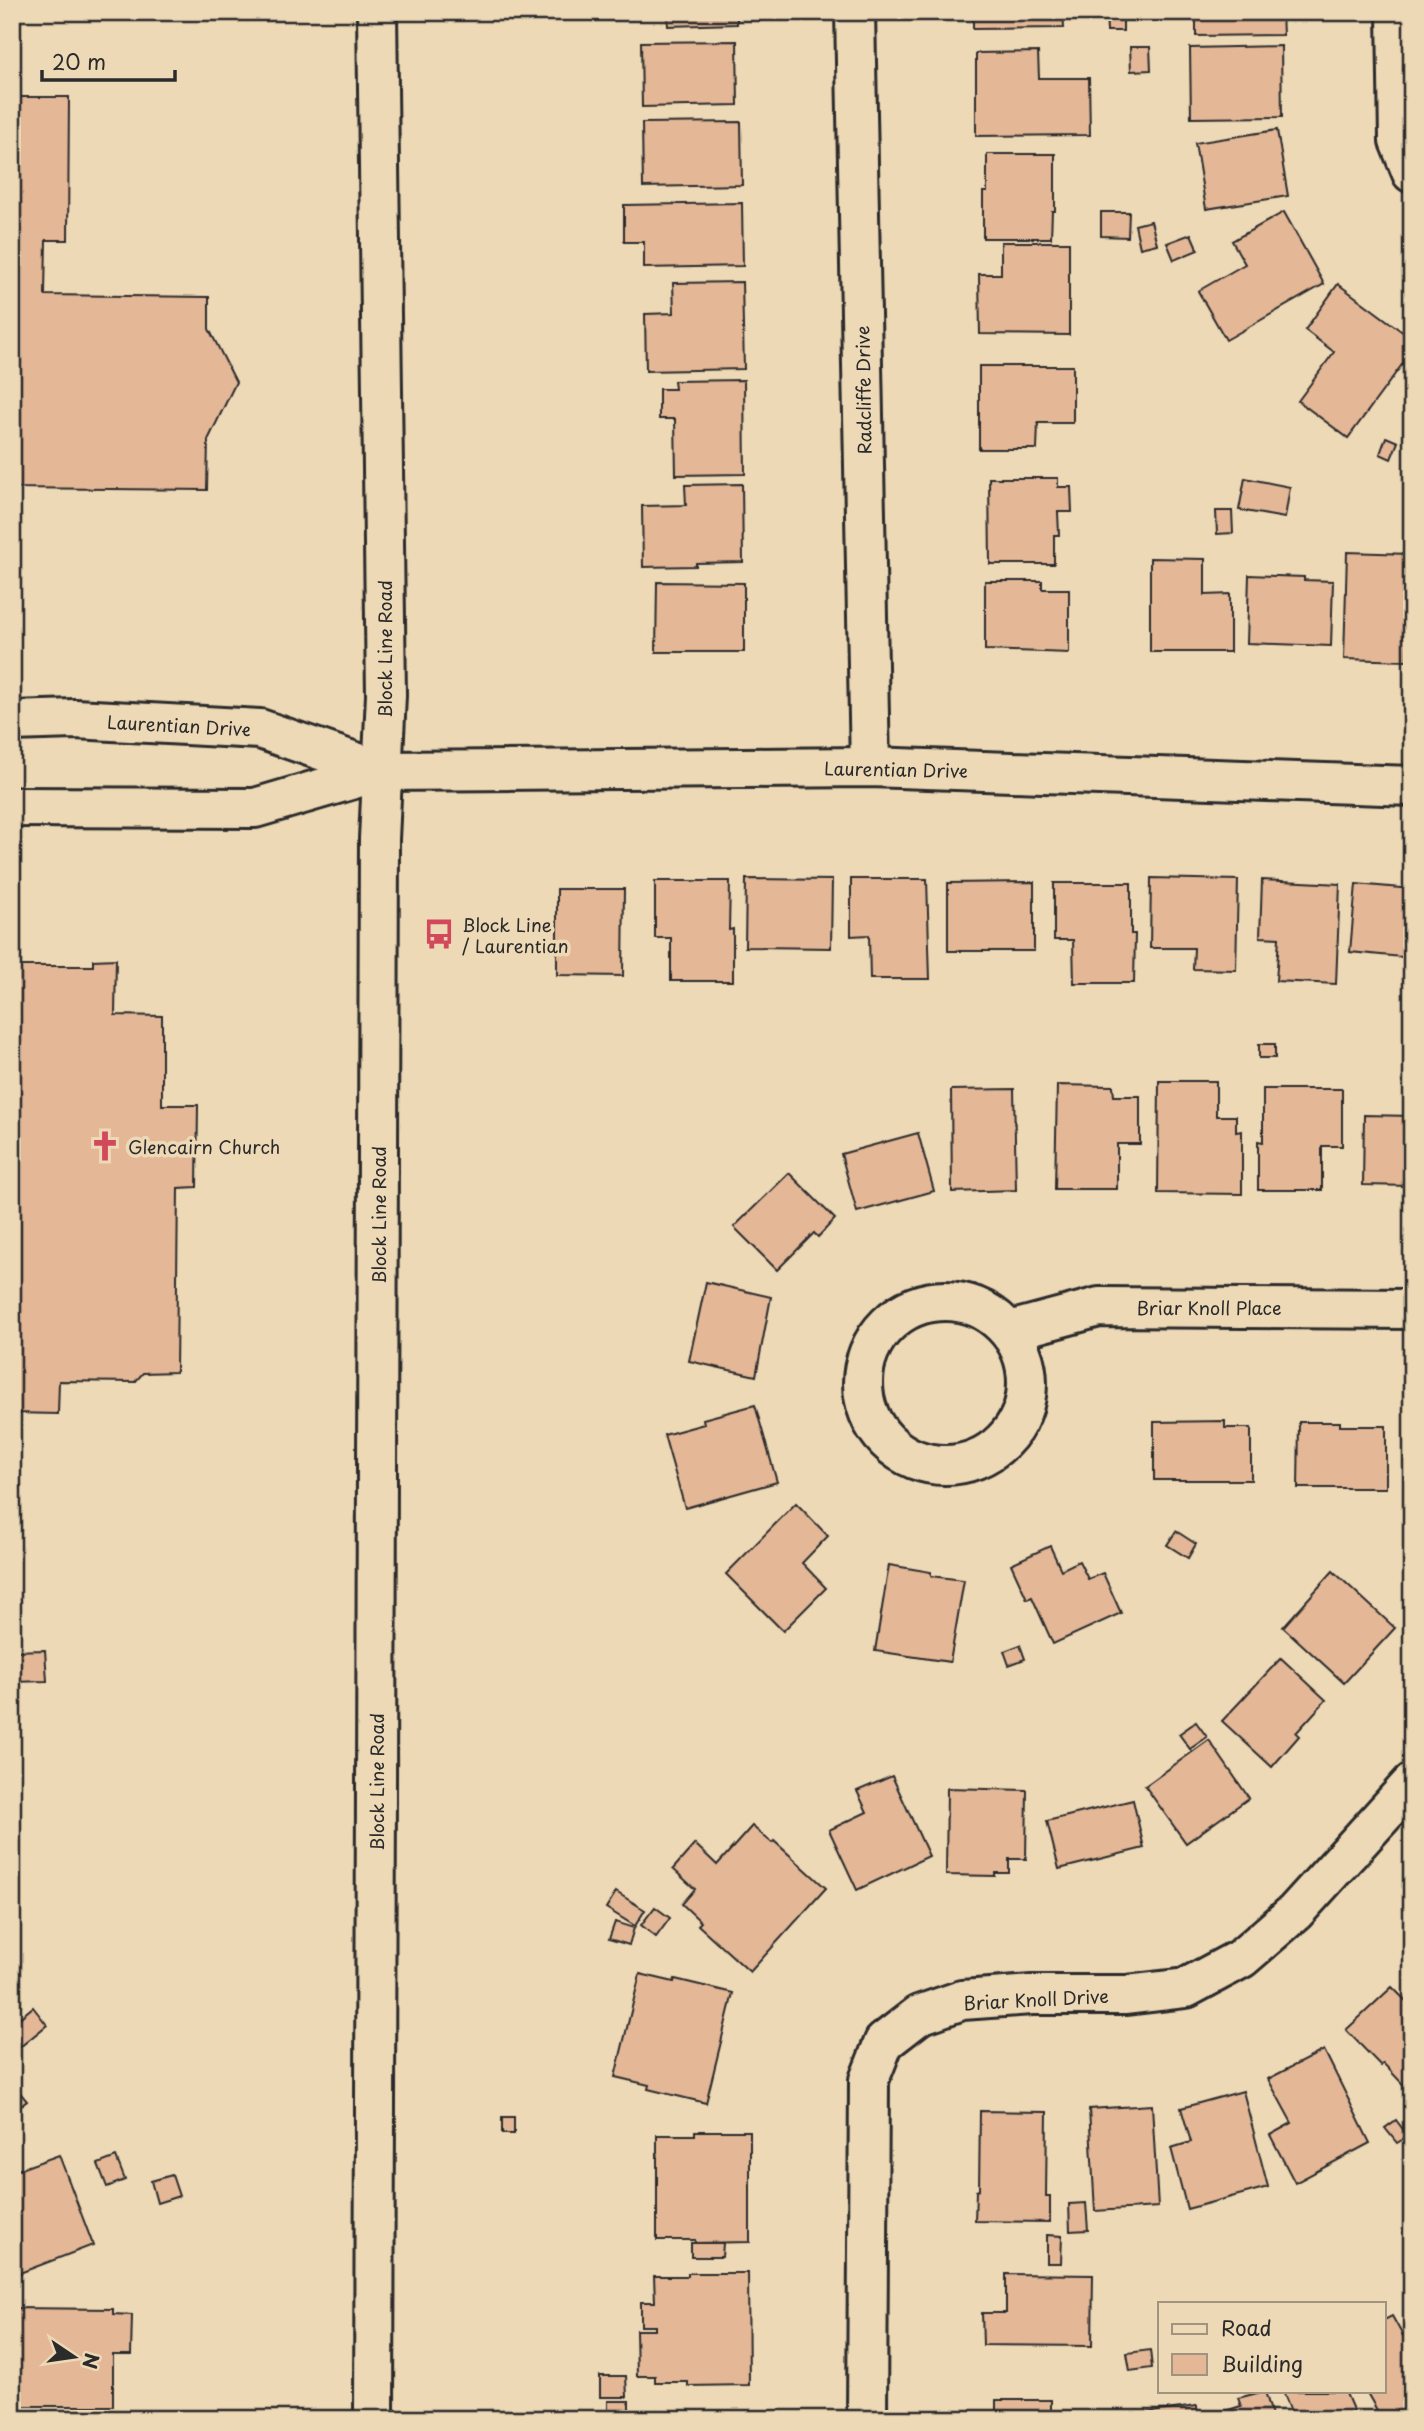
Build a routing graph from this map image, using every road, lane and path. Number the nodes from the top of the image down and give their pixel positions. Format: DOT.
graph roads {
  1 [pos="377,12"];
  2 [pos="855,12"];
  3 [pos="1397,12"];
  4 [pos="1412,173"];
  5 [pos="12,721"];
  6 [pos="870,767"];
  7 [pos="381,771"];
  8 [pos="1412,786"];
  9 [pos="12,807"];
  10 [pos="1412,1308"];
  11 [pos="1010,1331"];
  12 [pos="1412,1783"];
  13 [pos="374,2419"];
  14 [pos="867,2419"];
  1 -- 7 [label="street, Block Line Road"];
  2 -- 6 [label="street, Radcliffe Drive"];
  3 -- 4 [label="street"];
  5 -- 7 [label="street, Laurentian Drive"];
  6 -- 7 [label="street, Laurentian Drive"];
  6 -- 8 [label="street, Laurentian Drive"];
  7 -- 9 [label="street, Laurentian Drive"];
  7 -- 13 [label="street, Block Line Road"];
  10 -- 11 [label="street, Briar Knoll Place"];
  11 -- 11 [label="street"];
  12 -- 14 [label="street, Briar Knoll Drive"];
}
